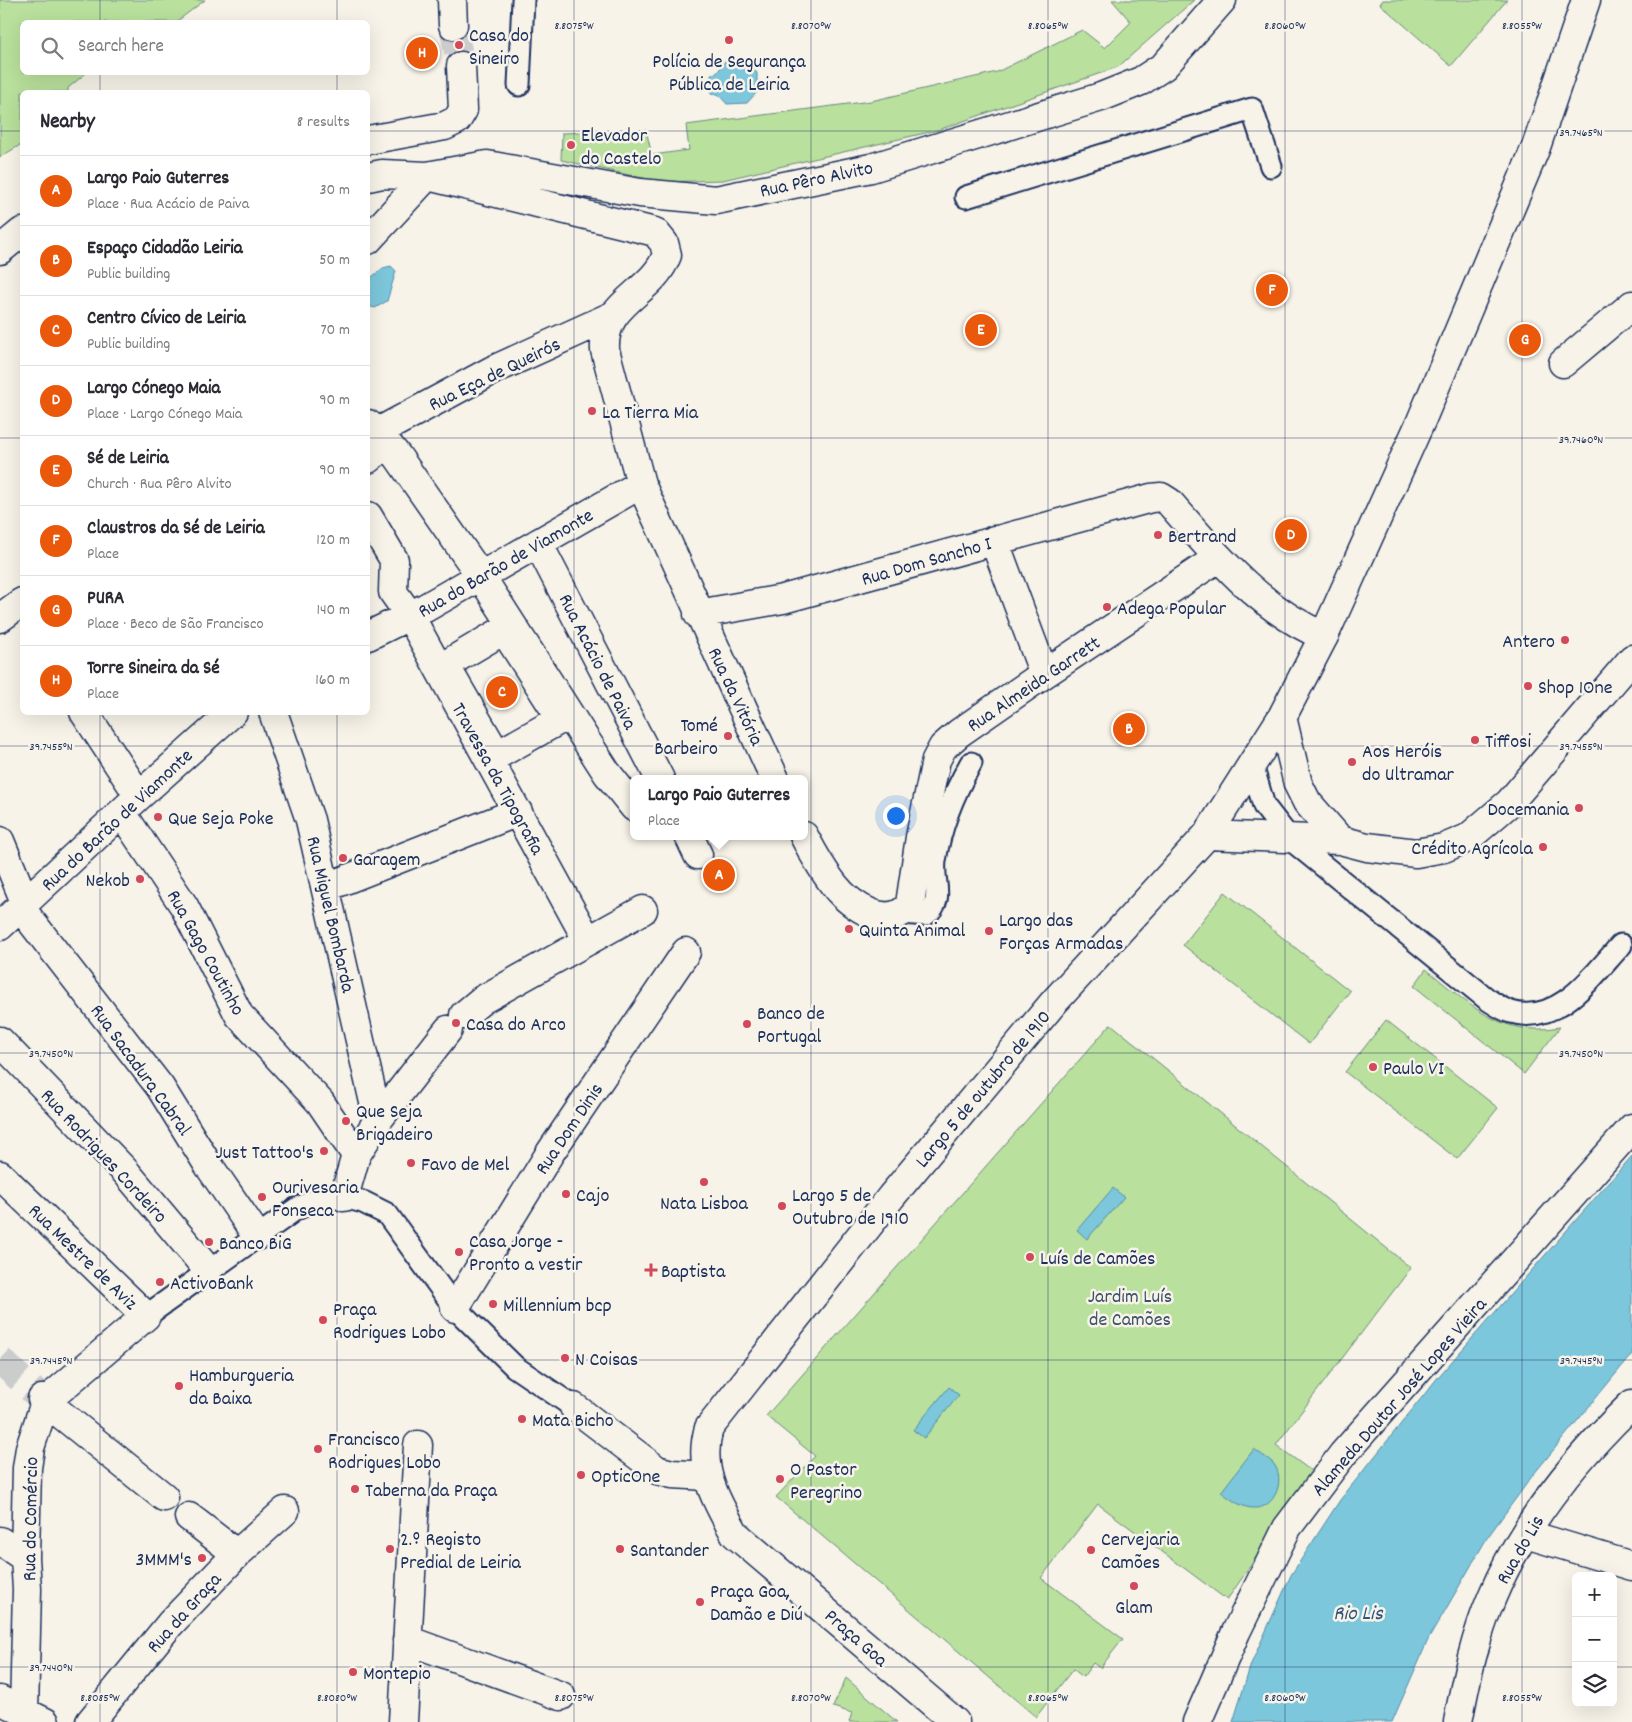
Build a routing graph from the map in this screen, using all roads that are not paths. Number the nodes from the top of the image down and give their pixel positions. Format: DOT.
graph roads {
  1 [pos="523,0"];
  2 [pos="1222,0"];
  3 [pos="1586,0"];
  4 [pos="461,66"];
  5 [pos="520,85"];
  6 [pos="370,140"];
  7 [pos="1271,166"];
  8 [pos="427,176"];
  9 [pos="370,177"];
  10 [pos="966,197"];
  11 [pos="20,232"];
  12 [pos="20,233"];
  13 [pos="370,238"];
  14 [pos="0,239"];
  15 [pos="0,250"];
  16 [pos="1632,305"];
  17 [pos="612,316"];
  18 [pos="1562,363"];
  19 [pos="375,440"];
  20 [pos="641,484"];
  21 [pos="370,519"];
  22 [pos="994,540"];
  23 [pos="538,544"];
  24 [pos="1218,558"];
  25 [pos="480,575"];
  26 [pos="20,603"];
  27 [pos="698,614"];
  28 [pos="410,616"];
  29 [pos="0,618"];
  30 [pos="504,630"];
  31 [pos="370,635"];
  32 [pos="1324,636"];
  33 [pos="1632,659"];
  34 [pos="1044,674"];
  35 [pos="86,715"];
  36 [pos="230,715"];
  37 [pos="274,715"];
  38 [pos="1282,717"];
  39 [pos="971,763"];
  40 [pos="1252,765"];
  41 [pos="658,775"];
  42 [pos="773,775"];
  43 [pos="630,802"];
  44 [pos="130,804"];
  45 [pos="518,812"];
  46 [pos="1207,835"];
  47 [pos="1289,838"];
  48 [pos="0,840"];
  49 [pos="807,840"];
  50 [pos="1340,840"];
  51 [pos="327,887"];
  52 [pos="23,904"];
  53 [pos="643,910"];
  54 [pos="904,913"];
  55 [pos="0,926"];
  56 [pos="588,941"];
  57 [pos="1621,945"];
  58 [pos="686,952"];
  59 [pos="0,1041"];
  60 [pos="378,1120"];
  61 [pos="1632,1128"];
  62 [pos="356,1155"];
  63 [pos="0,1175"];
  64 [pos="344,1197"];
  65 [pos="257,1236"];
  66 [pos="208,1270"];
  67 [pos="456,1308"];
  68 [pos="146,1316"];
  69 [pos="43,1401"];
  70 [pos="1632,1404"];
  71 [pos="574,1407"];
  72 [pos="418,1445"];
  73 [pos="708,1476"];
  74 [pos="164,1497"];
  75 [pos="285,1511"];
  76 [pos="190,1517"];
  77 [pos="735,1534"];
  78 [pos="1526,1534"];
  79 [pos="0,1540"];
  80 [pos="237,1554"];
  81 [pos="25,1558"];
  82 [pos="1632,1566"];
  83 [pos="407,1640"];
  84 [pos="561,1696"];
  85 [pos="23,1711"];
  86 [pos="90,1722"];
  87 [pos="403,1722"];
  88 [pos="955,1722"];
  89 [pos="1198,1722"];
  90 [pos="1458,1722"];
  1 -- 5 [label="lane"];
  2 -- 8 [label="street, Rua Pêro Alvito"];
  3 -- 32 [label="street, Largo 5 de outubro de 1910"];
  4 -- 6 [label="street"];
  7 -- 10 [label="lane"];
  8 -- 9 [label="street, Rua Pêro Alvito"];
  8 -- 13 [label="street"];
  8 -- 17 [label="street"];
  11 -- 14 [label="street"];
  12 -- 15 [label="street"];
  16 -- 18 [label="street"];
  17 -- 19 [label="street, Rua Eça de Queirós"];
  17 -- 20 [label="street, Rua da Vitória"];
  19 -- 25 [label="street"];
  20 -- 23 [label="street, Rua do Barão de Viamonte"];
  20 -- 27 [label="street, Rua da Vitória"];
  21 -- 28 [label="street, Travessa da Tipografia"];
  22 -- 24 [label="street, Rua Dom Sancho I"];
  22 -- 27 [label="street, Rua Dom Sancho I"];
  22 -- 34 [label="street"];
  23 -- 25 [label="street, Rua do Barão de Viamonte"];
  23 -- 41 [label="street, Rua Acácio de Paiva"];
  24 -- 32 [label="street"];
  24 -- 34 [label="street, Rua Almeida Garrett"];
  25 -- 28 [label="street, Rua do Barão de Viamonte"];
  25 -- 43 [label="street"];
  26 -- 29 [label="street"];
  27 -- 42 [label="street, Rua da Vitória"];
  28 -- 31 [label="street, Rua do Barão de Viamonte"];
  28 -- 45 [label="street, Travessa da Tipografia"];
  30 -- 30 [label="street"];
  32 -- 38 [label="street, Largo 5 de outubro de 1910"];
  33 -- 50 [label="street"];
  34 -- 54 [label="street, Rua Almeida Garrett"];
  35 -- 44 [label="street, Rua Gago Coutinho"];
  36 -- 44 [label="street, Rua do Barão de Viamonte"];
  37 -- 51 [label="street, Rua Miguel Bombarda"];
  38 -- 40 [label="street, Largo 5 de outubro de 1910"];
  38 -- 50 [label="street"];
  39 -- 54 [label="lane"];
  40 -- 46 [label="street, Largo 5 de outubro de 1910"];
  40 -- 47 [label="lane"];
  44 -- 52 [label="street, Rua do Barão de Viamonte"];
  44 -- 62 [label="street, Rua Gago Coutinho"];
  45 -- 51 [label="street"];
  45 -- 56 [label="street, Travessa da Tipografia"];
  46 -- 47 [label="street"];
  46 -- 73 [label="street, Largo 5 de outubro de 1910"];
  47 -- 50 [label="street"];
  47 -- 57 [label="lane"];
  48 -- 52 [label="street, Rua Sacadura Cabral"];
  49 -- 54 [label="street"];
  51 -- 60 [label="street, Rua Miguel Bombarda"];
  52 -- 55 [label="street, Rua do Barão de Viamonte"];
  52 -- 65 [label="street, Rua Sacadura Cabral"];
  53 -- 56 [label="street"];
  56 -- 60 [label="street"];
  58 -- 67 [label="street, Rua Dom Dinis"];
  59 -- 66 [label="street, Rua Rodrigues Cordeiro"];
  60 -- 62 [label="street"];
  61 -- 89 [label="street, Alameda Doutor José Lopes Vieira"];
  62 -- 64 [label="street"];
  63 -- 68 [label="street, Rua Mestre de Aviz"];
  64 -- 65 [label="lane"];
  64 -- 67 [label="lane"];
  65 -- 66 [label="lane"];
  66 -- 68 [label="lane"];
  67 -- 71 [label="lane"];
  68 -- 69 [label="street"];
  69 -- 74 [label="street"];
  69 -- 81 [label="street, Rua do Comércio"];
  70 -- 78 [label="street, Rua do Lis"];
  71 -- 73 [label="street"];
  72 -- 83 [label="street"];
  73 -- 77 [label="street, Largo 5 de outubro de 1910"];
  75 -- 80 [label="street, Rua da Graça"];
  76 -- 80 [label="street"];
  77 -- 88 [label="street, Praça Goa"];
  78 -- 82 [label="street"];
  78 -- 90 [label="street, Rua do Lis"];
  79 -- 81 [label="street"];
  80 -- 86 [label="street, Rua da Graça"];
  81 -- 85 [label="street, Rua do Comércio"];
  83 -- 84 [label="street"];
  83 -- 87 [label="street"];
}
